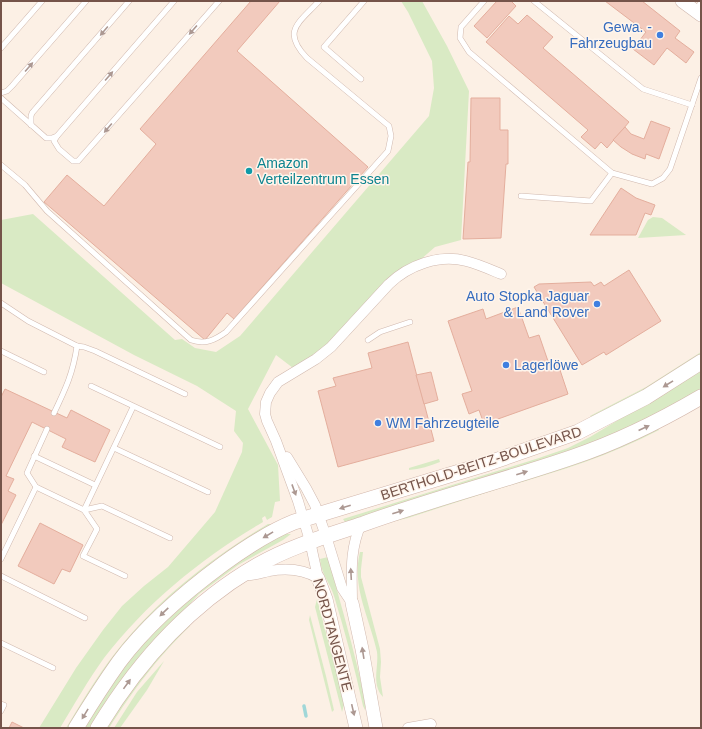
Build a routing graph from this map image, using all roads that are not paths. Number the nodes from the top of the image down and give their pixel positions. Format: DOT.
graph roads {
  1 [pos="42,1"];
  2 [pos="86,1"];
  3 [pos="129,1"];
  4 [pos="174,1"];
  5 [pos="219,1"];
  6 [pos="318,1"];
  7 [pos="364,1"];
  8 [pos="484,1"];
  9 [pos="534,1"];
  10 [pos="682,1"];
  11 [pos="699,10"];
  12 [pos="1,48"];
  13 [pos="701,78"];
  14 [pos="361,79"];
  15 [pos="1,93"];
  16 [pos="1,98"];
  17 [pos="692,105"];
  18 [pos="31,125"];
  19 [pos="57,136"];
  20 [pos="1,165"];
  21 [pos="612,173"];
  22 [pos="521,196"];
  23 [pos="500,274"];
  24 [pos="1,303"];
  25 [pos="410,322"];
  26 [pos="368,340"];
  27 [pos="77,346"];
  28 [pos="1,351"];
  29 [pos="701,362"];
  30 [pos="44,372"];
  31 [pos="91,386"];
  32 [pos="186,394"];
  33 [pos="701,397"];
  34 [pos="133,407"];
  35 [pos="54,412"];
  36 [pos="47,429"];
  37 [pos="276,441"];
  38 [pos="220,447"];
  39 [pos="114,448"];
  40 [pos="34,456"];
  41 [pos="95,485"];
  42 [pos="36,486"];
  43 [pos="208,492"];
  44 [pos="84,510"];
  45 [pos="319,515"];
  46 [pos="304,519"];
  47 [pos="361,524"];
  48 [pos="326,536"];
  49 [pos="170,538"];
  50 [pos="310,541"];
  51 [pos="1,559"];
  52 [pos="1,576"];
  53 [pos="125,576"];
  54 [pos="236,578"];
  55 [pos="318,578"];
  56 [pos="352,603"];
  57 [pos="85,618"];
  58 [pos="1,643"];
  59 [pos="53,668"];
  60 [pos="1,704"];
  61 [pos="1,711"];
  62 [pos="431,724"];
  63 [pos="76,728"];
  64 [pos="98,728"];
  65 [pos="356,728"];
  66 [pos="376,728"];
  67 [pos="408,728"];
  1 -- 12 [label="lane"];
  15 -- 2 [label="lane, one-way"];
  3 -- 18 [label="lane, one-way"];
  19 -- 4 [label="lane, one-way"];
  5 -- 19 [label="lane, one-way"];
  6 -- 20 [label="lane"];
  7 -- 14 [label="lane"];
  8 -- 21 [label="lane"];
  9 -- 17 [label="lane"];
  10 -- 11 [label="street"];
  13 -- 17 [label="lane"];
  16 -- 18 [label="lane"];
  17 -- 21 [label="lane"];
  18 -- 19 [label="lane"];
  21 -- 22 [label="lane"];
  23 -- 37 [label="street"];
  24 -- 27 [label="lane"];
  25 -- 26 [label="lane"];
  27 -- 32 [label="lane"];
  27 -- 35 [label="lane"];
  28 -- 30 [label="lane"];
  29 -- 45 [label="main road, BERTHOLD-BEITZ-BOULEVARD, one-way"];
  31 -- 34 [label="lane"];
  47 -- 33 [label="main road, BERTHOLD-BEITZ-BOULEVARD, one-way"];
  34 -- 38 [label="lane"];
  34 -- 39 [label="lane"];
  36 -- 40 [label="lane"];
  37 -- 45 [label="street"];
  37 -- 46 [label="street, one-way"];
  39 -- 41 [label="lane"];
  39 -- 43 [label="lane"];
  40 -- 41 [label="lane"];
  40 -- 42 [label="lane"];
  41 -- 44 [label="lane"];
  42 -- 44 [label="lane"];
  42 -- 51 [label="lane"];
  44 -- 49 [label="lane"];
  44 -- 53 [label="lane"];
  45 -- 46 [label="main road, BERTHOLD-BEITZ-BOULEVARD"];
  45 -- 48 [label="street"];
  46 -- 50 [label="street"];
  46 -- 63 [label="main road, BERTHOLD-BEITZ-BOULEVARD, one-way"];
  47 -- 48 [label="main road, BERTHOLD-BEITZ-BOULEVARD"];
  56 -- 47 [label="street, NORDTANGENTE, one-way"];
  48 -- 50 [label="main road, BERTHOLD-BEITZ-BOULEVARD"];
  48 -- 56 [label="street, NORDTANGENTE"];
  50 -- 54 [label="main road, BERTHOLD-BEITZ-BOULEVARD"];
  50 -- 55 [label="street, NORDTANGENTE"];
  52 -- 57 [label="lane"];
  54 -- 55 [label="street"];
  64 -- 54 [label="main road, BERTHOLD-BEITZ-BOULEVARD, one-way"];
  55 -- 65 [label="street, NORDTANGENTE, one-way"];
  66 -- 56 [label="street, NORDTANGENTE, one-way"];
  58 -- 59 [label="lane"];
  60 -- 61 [label="lane"];
  62 -- 67 [label="street"];
}
